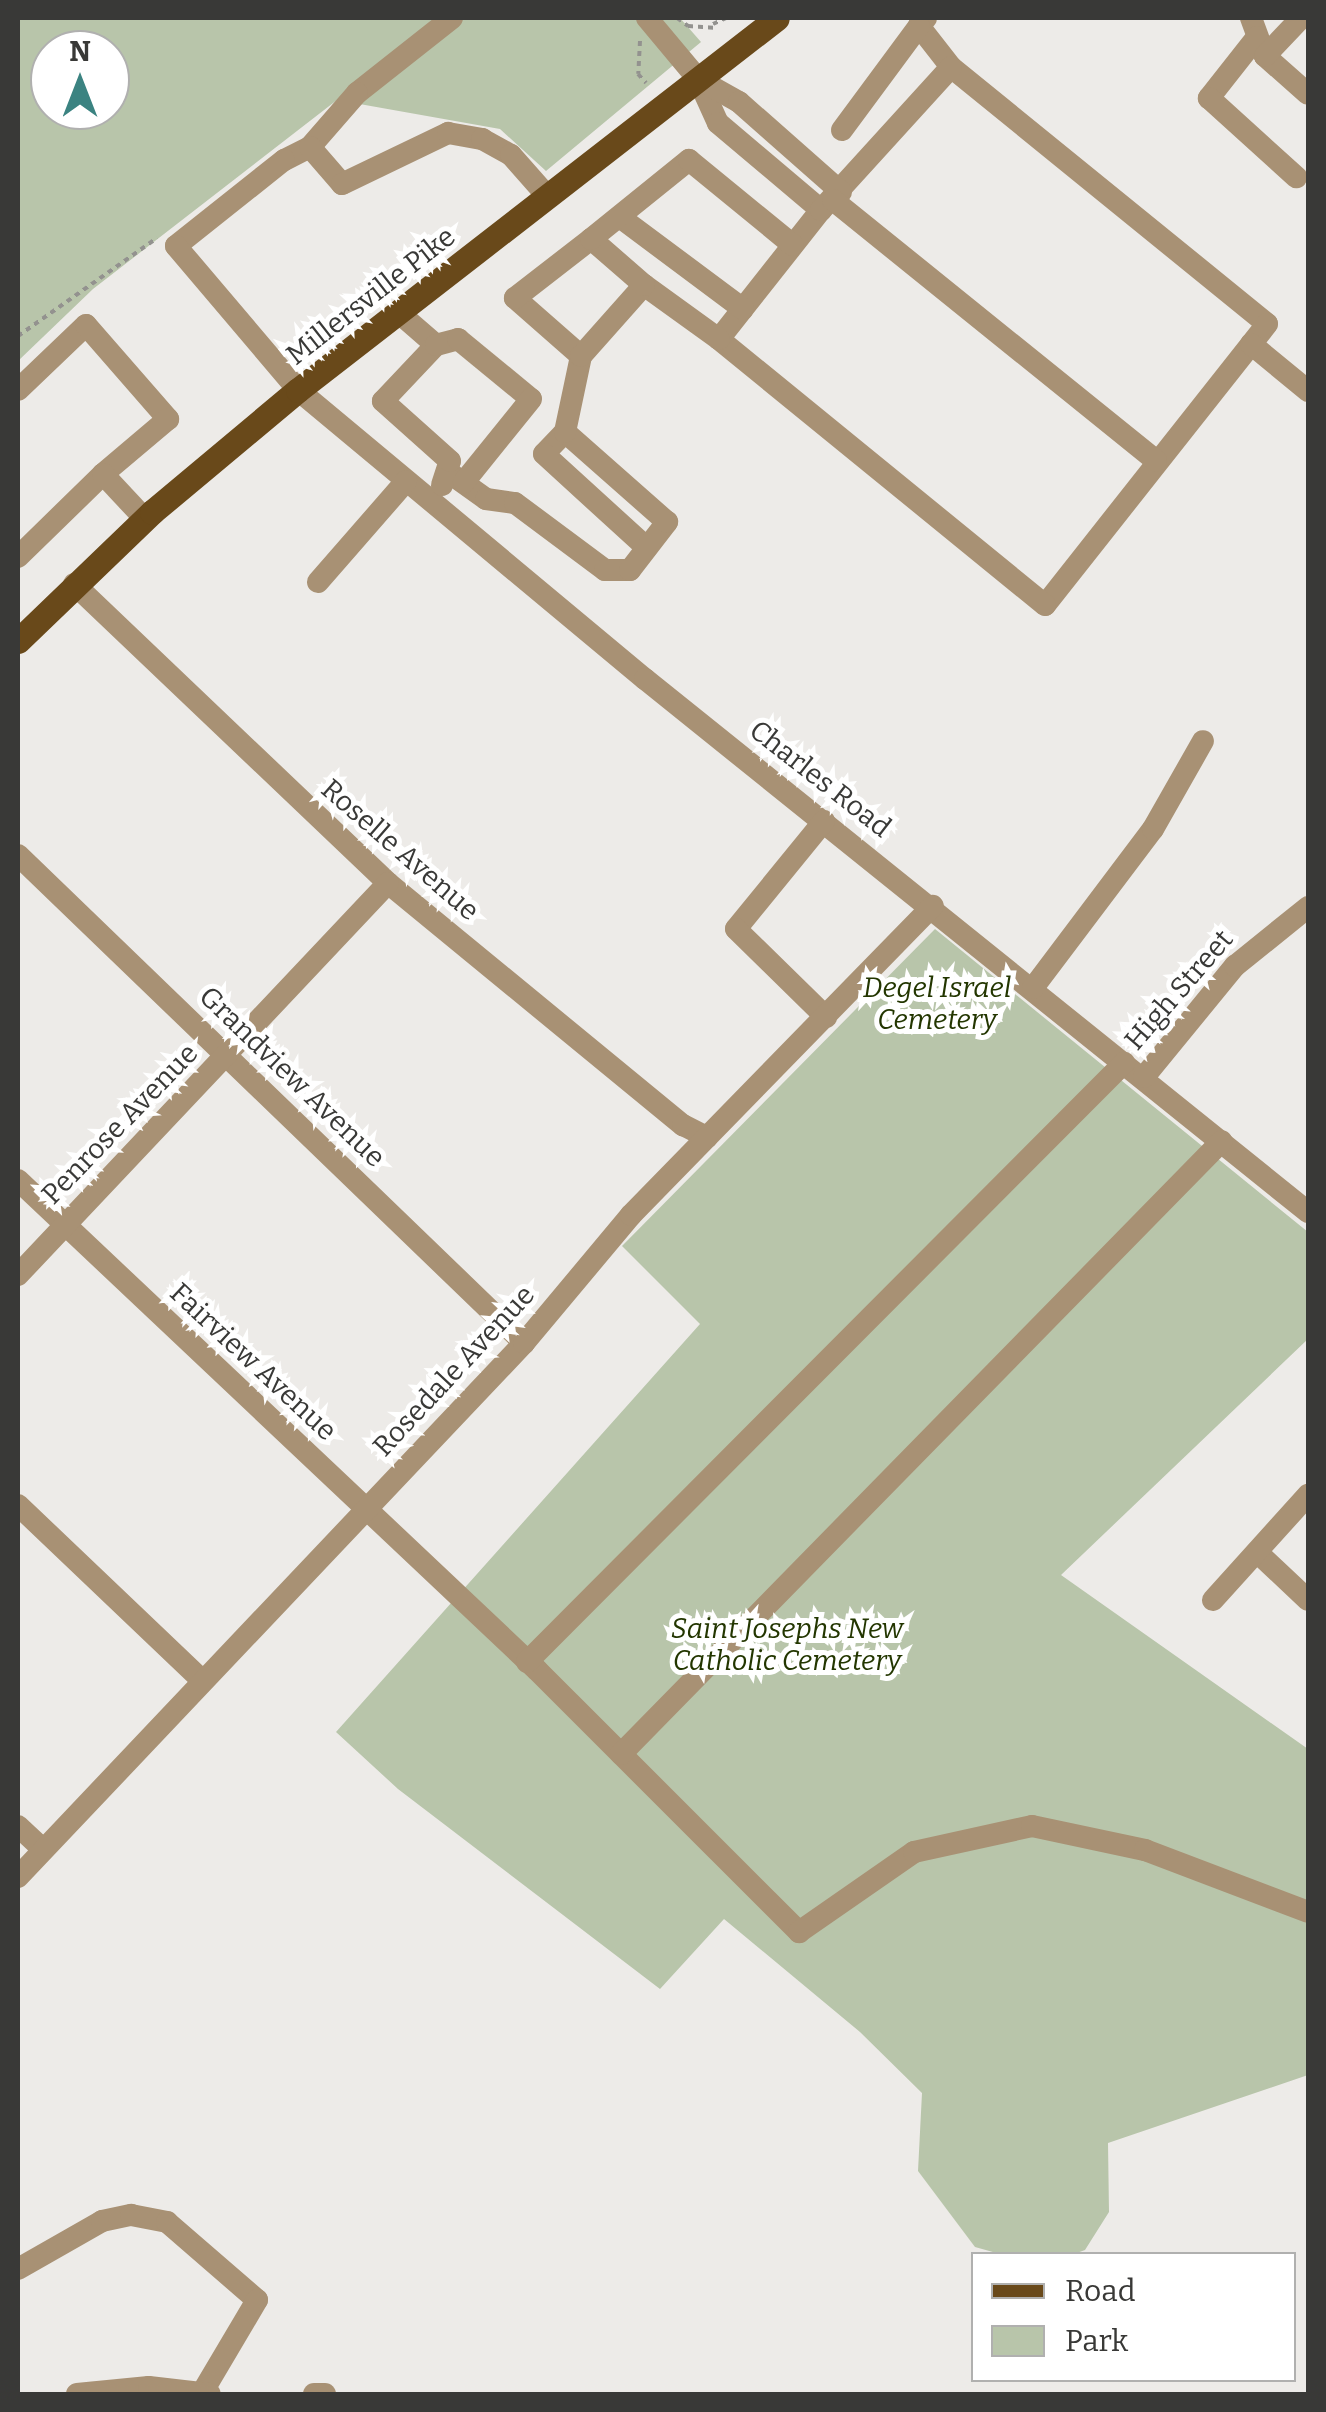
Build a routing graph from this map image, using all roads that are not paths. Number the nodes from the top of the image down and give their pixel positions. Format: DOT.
graph roads {
  1 [pos="452,18"];
  2 [pos="778,18"];
  3 [pos="1301,18"];
  4 [pos="923,22"];
  5 [pos="643,26"];
  6 [pos="1258,37"];
  7 [pos="951,67"];
  8 [pos="698,79"];
  9 [pos="1308,94"];
  10 [pos="842,130"];
  11 [pos="310,147"];
  12 [pos="1296,177"];
  13 [pos="548,197"];
  14 [pos="832,201"];
  15 [pos="621,218"];
  16 [pos="591,240"];
  17 [pos="793,245"];
  18 [pos="644,284"];
  19 [pos="743,309"];
  20 [pos="399,313"];
  21 [pos="719,340"];
  22 [pos="1251,344"];
  23 [pos="436,345"];
  24 [pos="580,356"];
  25 [pos="18,390"];
  26 [pos="298,390"];
  27 [pos="1308,391"];
  28 [pos="566,432"];
  29 [pos="1156,460"];
  30 [pos="103,474"];
  31 [pos="457,478"];
  32 [pos="406,480"];
  33 [pos="430,500"];
  34 [pos="145,519"];
  35 [pos="647,548"];
  36 [pos="18,558"];
  37 [pos="318,582"];
  38 [pos="74,584"];
  39 [pos="18,640"];
  40 [pos="1203,740"];
  41 [pos="824,821"];
  42 [pos="18,855"];
  43 [pos="388,883"];
  44 [pos="933,906"];
  45 [pos="1308,907"];
  46 [pos="1033,988"];
  47 [pos="826,1018"];
  48 [pos="226,1056"];
  49 [pos="1134,1070"];
  50 [pos="706,1137"];
  51 [pos="1222,1142"];
  52 [pos="18,1180"];
  53 [pos="1308,1212"];
  54 [pos="65,1226"];
  55 [pos="18,1276"];
  56 [pos="524,1343"];
  57 [pos="1308,1495"];
  58 [pos="18,1505"];
  59 [pos="365,1510"];
  60 [pos="1257,1552"];
  61 [pos="1213,1600"];
  62 [pos="1308,1600"];
  63 [pos="527,1662"];
  64 [pos="202,1680"];
  65 [pos="621,1754"];
  66 [pos="18,1826"];
  67 [pos="43,1849"];
  68 [pos="18,1877"];
  69 [pos="1308,1912"];
  70 [pos="18,2269"];
  71 [pos="77,2394"];
  72 [pos="206,2394"];
  73 [pos="314,2394"];
  74 [pos="325,2394"];
  1 -- 11 [label="street"];
  2 -- 8 [label="main road, Millersville Pike"];
  3 -- 6 [label="street"];
  4 -- 7 [label="street"];
  4 -- 10 [label="street"];
  5 -- 8 [label="street"];
  6 -- 9 [label="street"];
  6 -- 12 [label="street"];
  7 -- 14 [label="street"];
  7 -- 22 [label="street"];
  8 -- 13 [label="main road, Millersville Pike"];
  8 -- 14 [label="street"];
  11 -- 13 [label="street"];
  11 -- 26 [label="street, Charles Road"];
  13 -- 20 [label="main road, Millersville Pike"];
  14 -- 17 [label="street"];
  14 -- 29 [label="street"];
  15 -- 16 [label="street"];
  15 -- 17 [label="street"];
  15 -- 19 [label="street"];
  16 -- 18 [label="street"];
  16 -- 24 [label="street"];
  17 -- 19 [label="street"];
  18 -- 21 [label="street"];
  18 -- 24 [label="street"];
  19 -- 21 [label="street"];
  20 -- 23 [label="street"];
  20 -- 26 [label="main road, Millersville Pike"];
  21 -- 29 [label="street"];
  22 -- 27 [label="street"];
  22 -- 29 [label="street"];
  23 -- 31 [label="street"];
  23 -- 31 [label="street"];
  24 -- 28 [label="street"];
  25 -- 30 [label="street"];
  26 -- 32 [label="street, Charles Road"];
  26 -- 34 [label="main road, Millersville Pike"];
  28 -- 35 [label="street"];
  28 -- 35 [label="street"];
  30 -- 34 [label="street"];
  30 -- 36 [label="street"];
  31 -- 33 [label="street"];
  31 -- 35 [label="street"];
  32 -- 33 [label="street, Charles Road"];
  32 -- 37 [label="street"];
  33 -- 41 [label="street, Charles Road"];
  34 -- 38 [label="main road, Millersville Pike"];
  38 -- 39 [label="main road, Millersville Pike"];
  38 -- 43 [label="street, Roselle Avenue"];
  40 -- 46 [label="street"];
  41 -- 44 [label="street, Charles Road"];
  41 -- 47 [label="street"];
  42 -- 48 [label="street, Grandview Avenue"];
  43 -- 48 [label="street, Penrose Avenue"];
  43 -- 50 [label="street, Roselle Avenue"];
  44 -- 46 [label="street, Charles Road"];
  44 -- 47 [label="street, Rosedale Avenue"];
  45 -- 49 [label="street, High Street"];
  46 -- 49 [label="street, Charles Road"];
  47 -- 50 [label="street, Rosedale Avenue"];
  48 -- 54 [label="street, Penrose Avenue"];
  48 -- 56 [label="street, Grandview Avenue"];
  49 -- 51 [label="street, Charles Road"];
  49 -- 63 [label="street, High Street"];
  50 -- 56 [label="street, Rosedale Avenue"];
  51 -- 53 [label="street, Charles Road"];
  51 -- 65 [label="street"];
  52 -- 54 [label="street, Fairview Avenue"];
  54 -- 55 [label="street, Penrose Avenue"];
  54 -- 59 [label="street, Fairview Avenue"];
  56 -- 59 [label="street, Rosedale Avenue"];
  57 -- 60 [label="street"];
  58 -- 64 [label="street"];
  59 -- 63 [label="street, Fairview Avenue"];
  59 -- 64 [label="street, Rosedale Avenue"];
  60 -- 61 [label="street"];
  60 -- 62 [label="street"];
  63 -- 65 [label="street, Fairview Avenue"];
  64 -- 67 [label="street, Rosedale Avenue"];
  65 -- 69 [label="street, Fairview Avenue"];
  66 -- 67 [label="street"];
  67 -- 68 [label="street, Rosedale Avenue"];
  70 -- 72 [label="street"];
  71 -- 72 [label="street"];
  73 -- 74 [label="street"];
}
